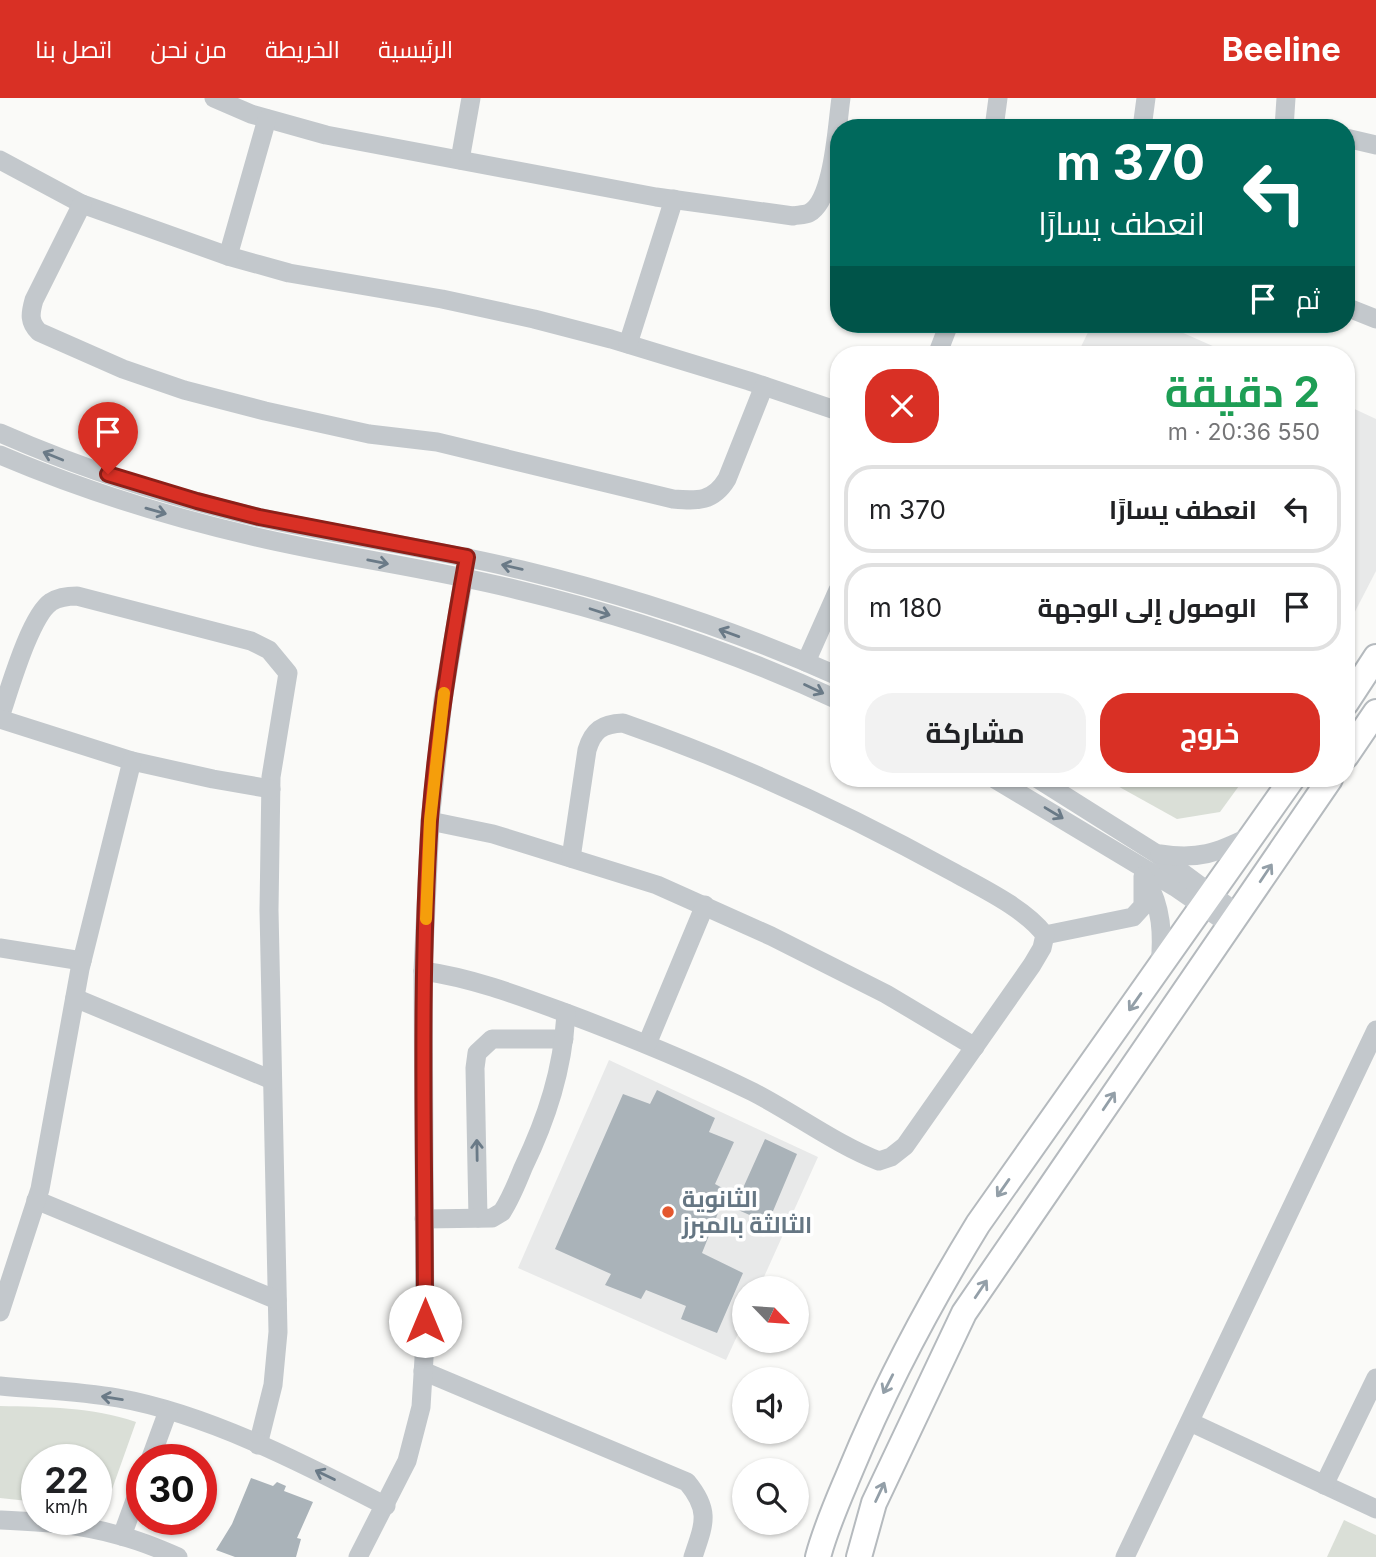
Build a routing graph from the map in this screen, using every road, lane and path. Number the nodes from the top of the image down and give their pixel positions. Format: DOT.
graph roads {
  1 [pos="214,98"];
  2 [pos="471,98"];
  3 [pos="841,98"];
  4 [pos="998,98"];
  5 [pos="1146,98"];
  6 [pos="1286,98"];
  7 [pos="267,119"];
  8 [pos="838,119"];
  9 [pos="995,119"];
  10 [pos="1143,119"];
  11 [pos="1289,119"];
  12 [pos="1355,140"];
  13 [pos="1376,145"];
  14 [pos="0,160"];
  15 [pos="460,160"];
  16 [pos="830,174"];
  17 [pos="674,199"];
  18 [pos="82,204"];
  19 [pos="228,256"];
  20 [pos="1355,310"];
  21 [pos="1376,318"];
  22 [pos="628,344"];
  23 [pos="764,386"];
  24 [pos="830,408"];
  25 [pos="0,433"];
  26 [pos="0,455"];
  27 [pos="467,557"];
  28 [pos="463,577"];
  29 [pos="830,608"];
  30 [pos="1376,657"];
  31 [pos="806,662"];
  32 [pos="830,672"];
  33 [pos="1355,689"];
  34 [pos="830,697"];
  35 [pos="1376,712"];
  36 [pos="0,718"];
  37 [pos="1355,743"];
  38 [pos="132,761"];
  39 [pos="1009,787"];
  40 [pos="1051,787"];
  41 [pos="1286,787"];
  42 [pos="1325,787"];
  43 [pos="271,789"];
  44 [pos="430,821"];
  45 [pos="1252,836"];
  46 [pos="1157,854"];
  47 [pos="571,858"];
  48 [pos="1138,869"];
  49 [pos="1207,900"];
  50 [pos="705,905"];
  51 [pos="1133,917"];
  52 [pos="1234,920"];
  53 [pos="1045,935"];
  54 [pos="0,948"];
  55 [pos="1161,955"];
  56 [pos="82,961"];
  57 [pos="424,971"];
  58 [pos="75,998"];
  59 [pos="566,1013"];
  60 [pos="1376,1030"];
  61 [pos="564,1039"];
  62 [pos="647,1044"];
  63 [pos="975,1047"];
  64 [pos="272,1080"];
  65 [pos="36,1200"];
  66 [pos="478,1218"];
  67 [pos="424,1219"];
  68 [pos="277,1300"];
  69 [pos="0,1312"];
  70 [pos="424,1371"];
  71 [pos="1376,1378"];
  72 [pos="0,1386"];
  73 [pos="168,1410"];
  74 [pos="1190,1422"];
  75 [pos="156,1444"];
  76 [pos="258,1445"];
  77 [pos="1324,1485"];
  78 [pos="386,1506"];
  79 [pos="1376,1509"];
  80 [pos="0,1520"];
  81 [pos="126,1525"];
  82 [pos="122,1536"];
  83 [pos="168,1555"];
  84 [pos="358,1557"];
  85 [pos="693,1557"];
  86 [pos="818,1557"];
  87 [pos="859,1557"];
  88 [pos="1125,1557"];
  1 -- 7 [label="street"];
  2 -- 15 [label="street"];
  3 -- 8 [label="street"];
  4 -- 9 [label="street"];
  5 -- 10 [label="street"];
  6 -- 11 [label="street"];
  7 -- 15 [label="street"];
  7 -- 19 [label="street"];
  12 -- 13 [label="street"];
  14 -- 18 [label="street"];
  15 -- 17 [label="street"];
  16 -- 17 [label="street"];
  17 -- 22 [label="street"];
  18 -- 19 [label="street"];
  18 -- 23 [label="street"];
  19 -- 22 [label="street"];
  20 -- 21 [label="street"];
  22 -- 23 [label="street"];
  23 -- 24 [label="street"];
  27 -- 25 [label="street, one-way"];
  26 -- 28 [label="street, one-way"];
  27 -- 28 [label="street"];
  31 -- 27 [label="street, one-way"];
  28 -- 34 [label="street, one-way"];
  28 -- 44 [label="street"];
  29 -- 31 [label="street"];
  30 -- 33 [label="main road"];
  31 -- 32 [label="street"];
  35 -- 37 [label="main road"];
  36 -- 38 [label="street"];
  36 -- 43 [label="street"];
  38 -- 43 [label="street"];
  38 -- 56 [label="street"];
  39 -- 48 [label="street, one-way"];
  40 -- 46 [label="street"];
  41 -- 45 [label="main road"];
  52 -- 42 [label="main road, one-way"];
  43 -- 64 [label="street"];
  44 -- 47 [label="street"];
  44 -- 57 [label="street"];
  45 -- 46 [label="street"];
  45 -- 49 [label="main road"];
  46 -- 49 [label="street"];
  47 -- 50 [label="street"];
  47 -- 53 [label="street"];
  48 -- 49 [label="street"];
  48 -- 51 [label="street"];
  48 -- 55 [label="street"];
  49 -- 52 [label="street"];
  49 -- 55 [label="main road"];
  50 -- 62 [label="street"];
  50 -- 63 [label="street"];
  51 -- 53 [label="street"];
  51 -- 55 [label="street"];
  87 -- 52 [label="main road, one-way"];
  53 -- 63 [label="street"];
  54 -- 56 [label="street"];
  55 -- 86 [label="main road, one-way"];
  56 -- 58 [label="street"];
  57 -- 59 [label="street"];
  57 -- 67 [label="street"];
  58 -- 64 [label="street"];
  58 -- 65 [label="street"];
  59 -- 61 [label="street"];
  59 -- 62 [label="street"];
  60 -- 74 [label="street"];
  61 -- 66 [label="street"];
  66 -- 61 [label="street, one-way"];
  62 -- 63 [label="street"];
  64 -- 68 [label="street"];
  65 -- 68 [label="street"];
  65 -- 69 [label="street"];
  66 -- 67 [label="street"];
  67 -- 70 [label="street"];
  68 -- 76 [label="street"];
  70 -- 78 [label="street"];
  70 -- 85 [label="street"];
  71 -- 77 [label="street"];
  73 -- 72 [label="street, one-way"];
  73 -- 75 [label="street"];
  73 -- 76 [label="street"];
  74 -- 77 [label="street"];
  74 -- 88 [label="street"];
  78 -- 76 [label="street, one-way"];
  77 -- 79 [label="street"];
  78 -- 84 [label="street"];
  80 -- 82 [label="street"];
  81 -- 82 [label="street"];
  82 -- 83 [label="street"];
}
